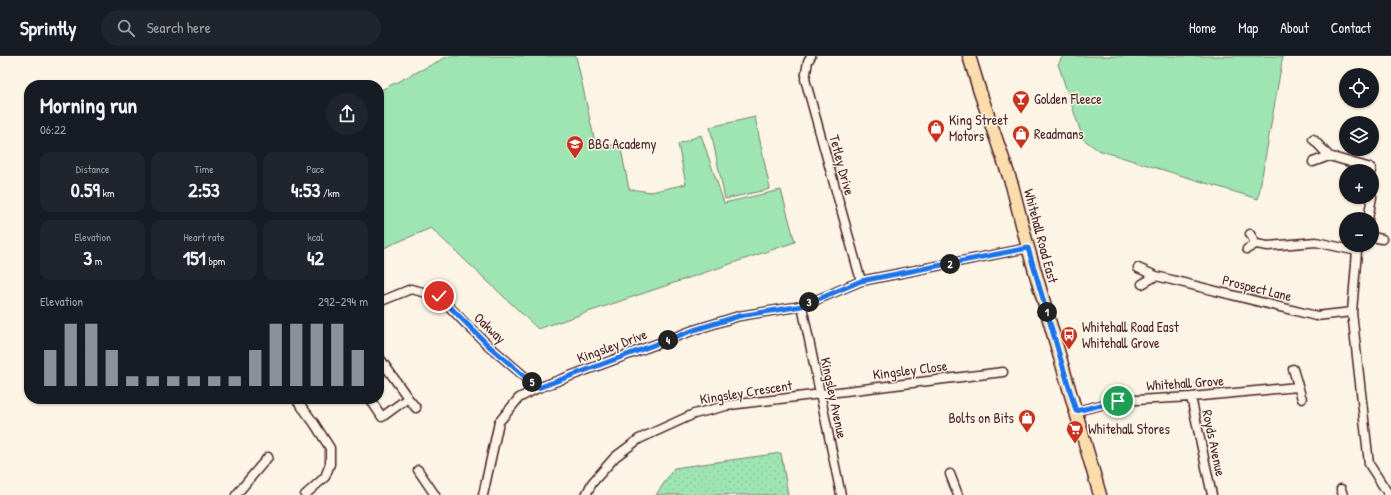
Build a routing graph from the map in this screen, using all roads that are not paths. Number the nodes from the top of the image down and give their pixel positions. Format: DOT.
graph roads {
  1 [pos="811,56"];
  2 [pos="969,56"];
  3 [pos="1313,139"];
  4 [pos="1328,156"];
  5 [pos="1314,162"];
  6 [pos="1357,164"];
  7 [pos="1250,234"];
  8 [pos="1379,238"];
  9 [pos="1382,239"];
  10 [pos="1256,244"];
  11 [pos="1339,245"];
  12 [pos="1028,248"];
  13 [pos="1247,249"];
  14 [pos="1358,252"];
  15 [pos="1138,268"];
  16 [pos="1156,276"];
  17 [pos="861,281"];
  18 [pos="1142,284"];
  19 [pos="384,300"];
  20 [pos="802,306"];
  21 [pos="1352,312"];
  22 [pos="384,364"];
  23 [pos="1293,369"];
  24 [pos="1003,372"];
  25 [pos="1298,387"];
  26 [pos="538,388"];
  27 [pos="820,394"];
  28 [pos="1191,397"];
  29 [pos="408,398"];
  30 [pos="1302,399"];
  31 [pos="300,404"];
  32 [pos="373,404"];
  33 [pos="416,408"];
  34 [pos="1076,411"];
  35 [pos="268,457"];
  36 [pos="418,470"];
  37 [pos="950,474"];
  38 [pos="236,495"];
  39 [pos="305,495"];
  40 [pos="435,495"];
  41 [pos="483,495"];
  42 [pos="586,495"];
  43 [pos="841,495"];
  44 [pos="958,495"];
  45 [pos="1100,495"];
  46 [pos="1212,495"];
  47 [pos="1389,495"];
  1 -- 17 [label="street, Tetley Drive"];
  2 -- 12 [label="main road, Whitehall Road East"];
  3 -- 4 [label="street"];
  4 -- 5 [label="street"];
  4 -- 6 [label="street"];
  7 -- 10 [label="street"];
  8 -- 9 [label="street"];
  10 -- 11 [label="street"];
  10 -- 13 [label="street"];
  12 -- 17 [label="street, Kingsley Drive"];
  12 -- 34 [label="main road, Whitehall Road East"];
  14 -- 21 [label="street"];
  15 -- 16 [label="street, Prospect Lane"];
  16 -- 18 [label="street"];
  16 -- 21 [label="street, Prospect Lane"];
  17 -- 20 [label="street, Kingsley Drive"];
  19 -- 26 [label="street, Oakway"];
  20 -- 26 [label="street, Kingsley Drive"];
  20 -- 27 [label="street, Kingsley Avenue"];
  21 -- 47 [label="street"];
  22 -- 29 [label="street"];
  23 -- 25 [label="street"];
  24 -- 27 [label="street, Kingsley Close"];
  25 -- 28 [label="street, Whitehall Grove"];
  25 -- 30 [label="street"];
  26 -- 41 [label="street, Kingsley Drive"];
  27 -- 42 [label="street, Kingsley Crescent"];
  27 -- 43 [label="street, Kingsley Avenue"];
  28 -- 34 [label="street, Whitehall Grove"];
  28 -- 46 [label="street, Royds Avenue"];
  29 -- 32 [label="street"];
  29 -- 33 [label="street"];
  31 -- 39 [label="street"];
  34 -- 45 [label="main road, Whitehall Road East"];
  35 -- 38 [label="street"];
  36 -- 40 [label="street"];
  37 -- 44 [label="street"];
}
